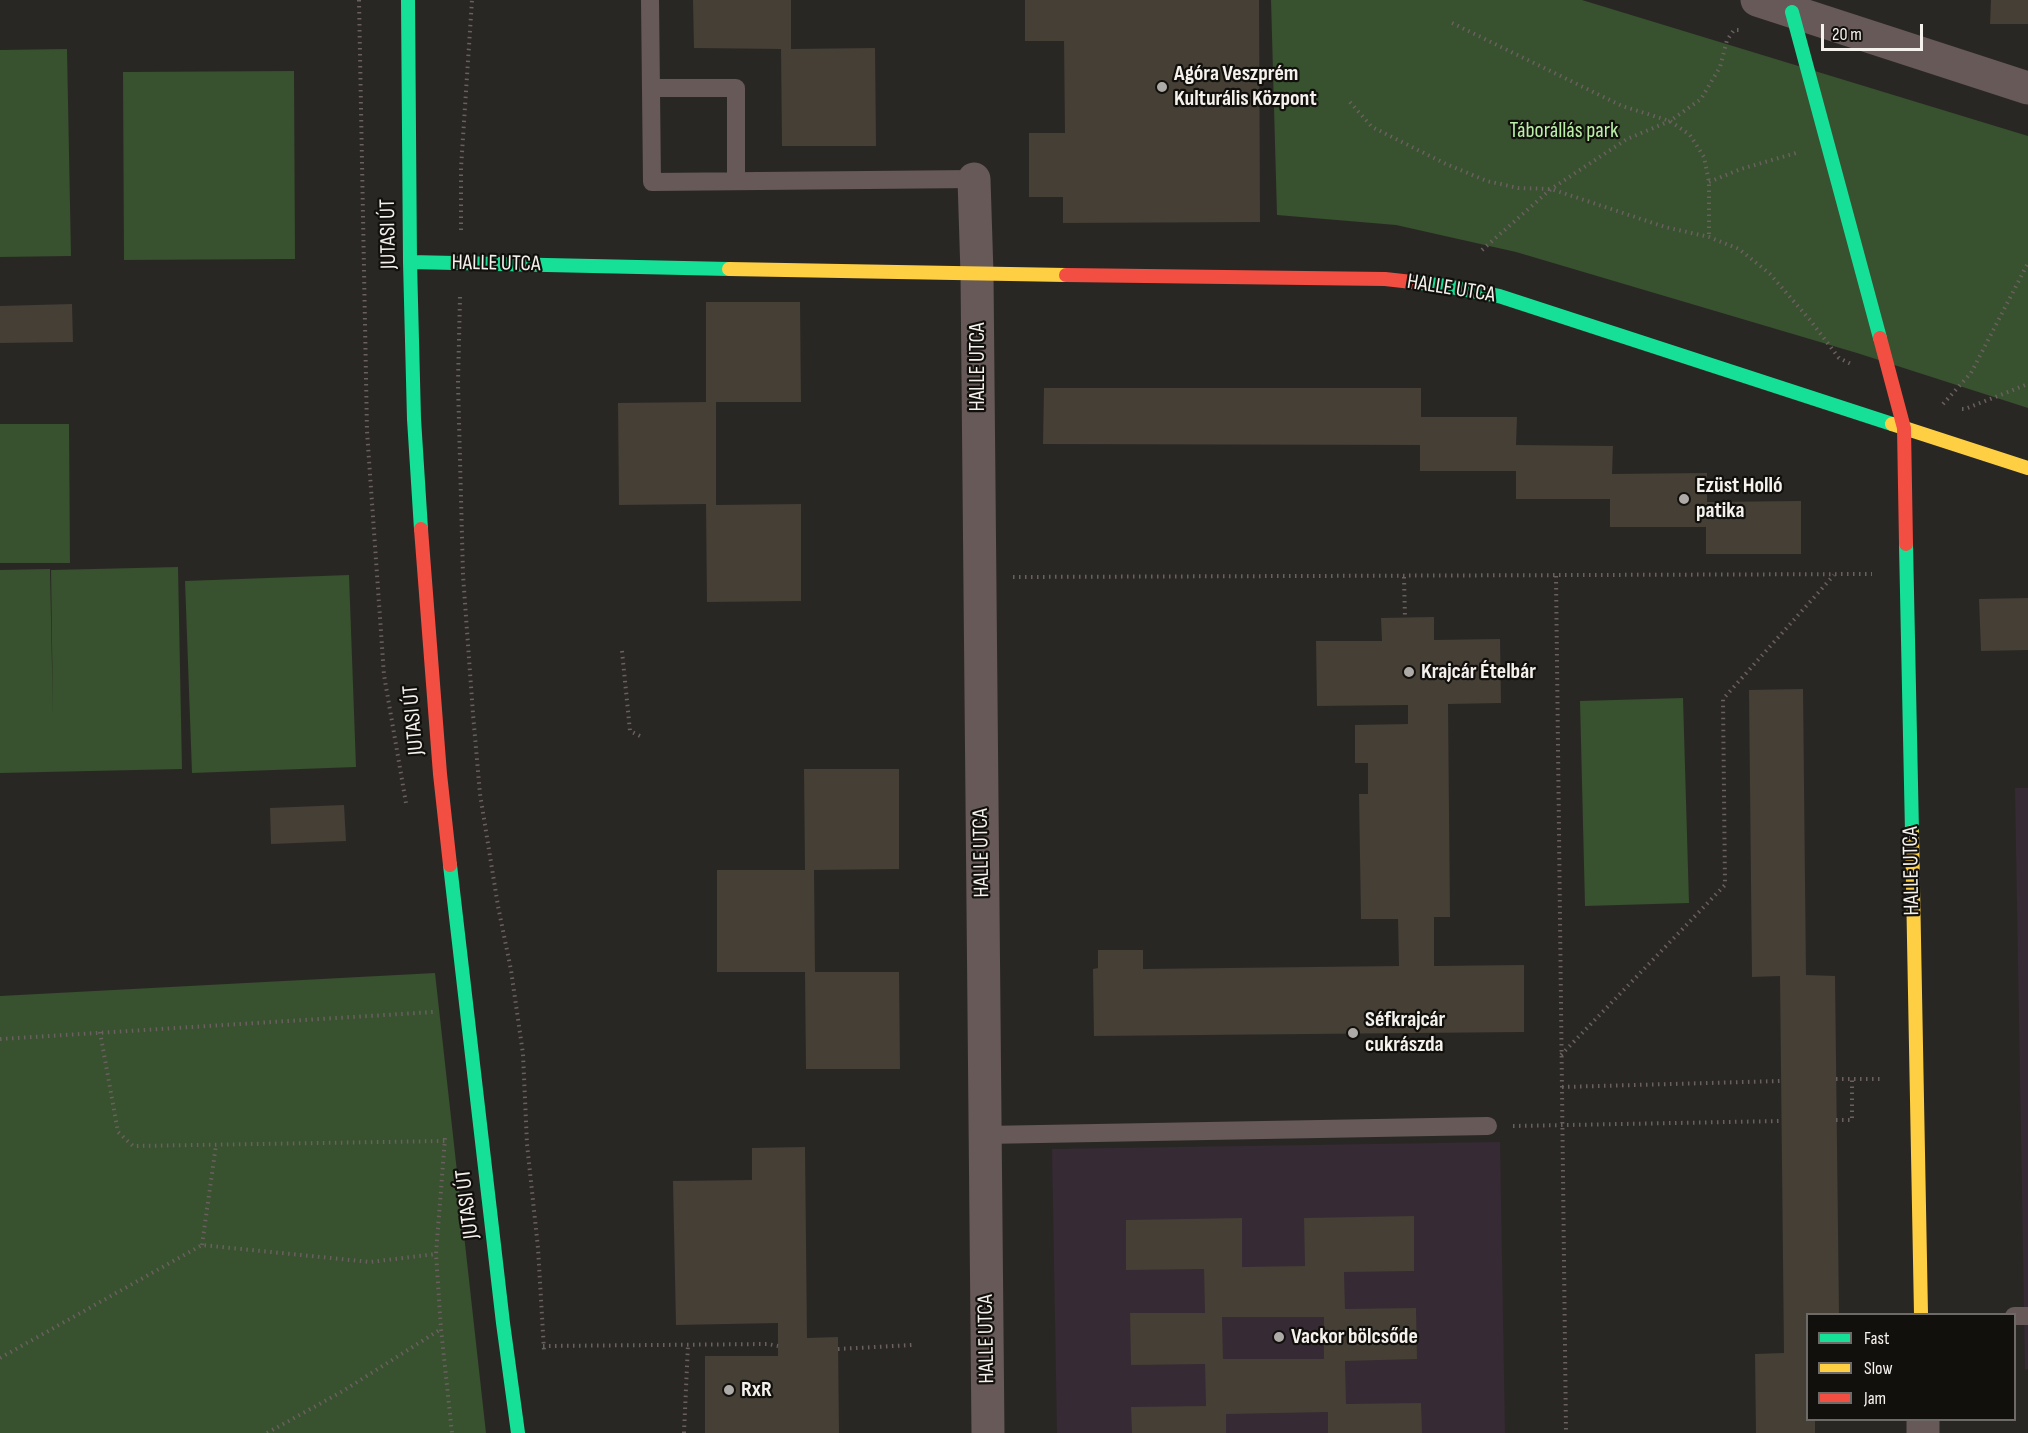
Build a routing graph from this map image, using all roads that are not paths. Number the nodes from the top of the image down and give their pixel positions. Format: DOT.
graph roads {
  1 [pos="408,0"];
  2 [pos="650,0"];
  3 [pos="1792,12"];
  4 [pos="1752,15"];
  5 [pos="651,88"];
  6 [pos="2028,88"];
  7 [pos="974,179"];
  8 [pos="736,181"];
  9 [pos="410,262"];
  10 [pos="977,274"];
  11 [pos="1904,428"];
  12 [pos="2028,468"];
  13 [pos="1488,1126"];
  14 [pos="984,1135"];
  15 [pos="1921,1313"];
  16 [pos="518,1433"];
  17 [pos="988,1433"];
  1 -- 9 [label="street, JUTASI ÚT"];
  2 -- 5 [label="lane"];
  3 -- 4 [label="street"];
  3 -- 6 [label="street"];
  3 -- 11 [label="street, HALLE UTCA"];
  5 -- 8 [label="lane"];
  5 -- 8 [label="lane"];
  7 -- 8 [label="lane"];
  7 -- 10 [label="street, HALLE UTCA"];
  9 -- 10 [label="street, HALLE UTCA"];
  9 -- 16 [label="street, JUTASI ÚT"];
  10 -- 11 [label="street, HALLE UTCA"];
  10 -- 14 [label="street, HALLE UTCA"];
  11 -- 12 [label="street, HALLE UTCA"];
  11 -- 15 [label="street, HALLE UTCA"];
  13 -- 14 [label="lane"];
  14 -- 17 [label="street, HALLE UTCA"];
}
